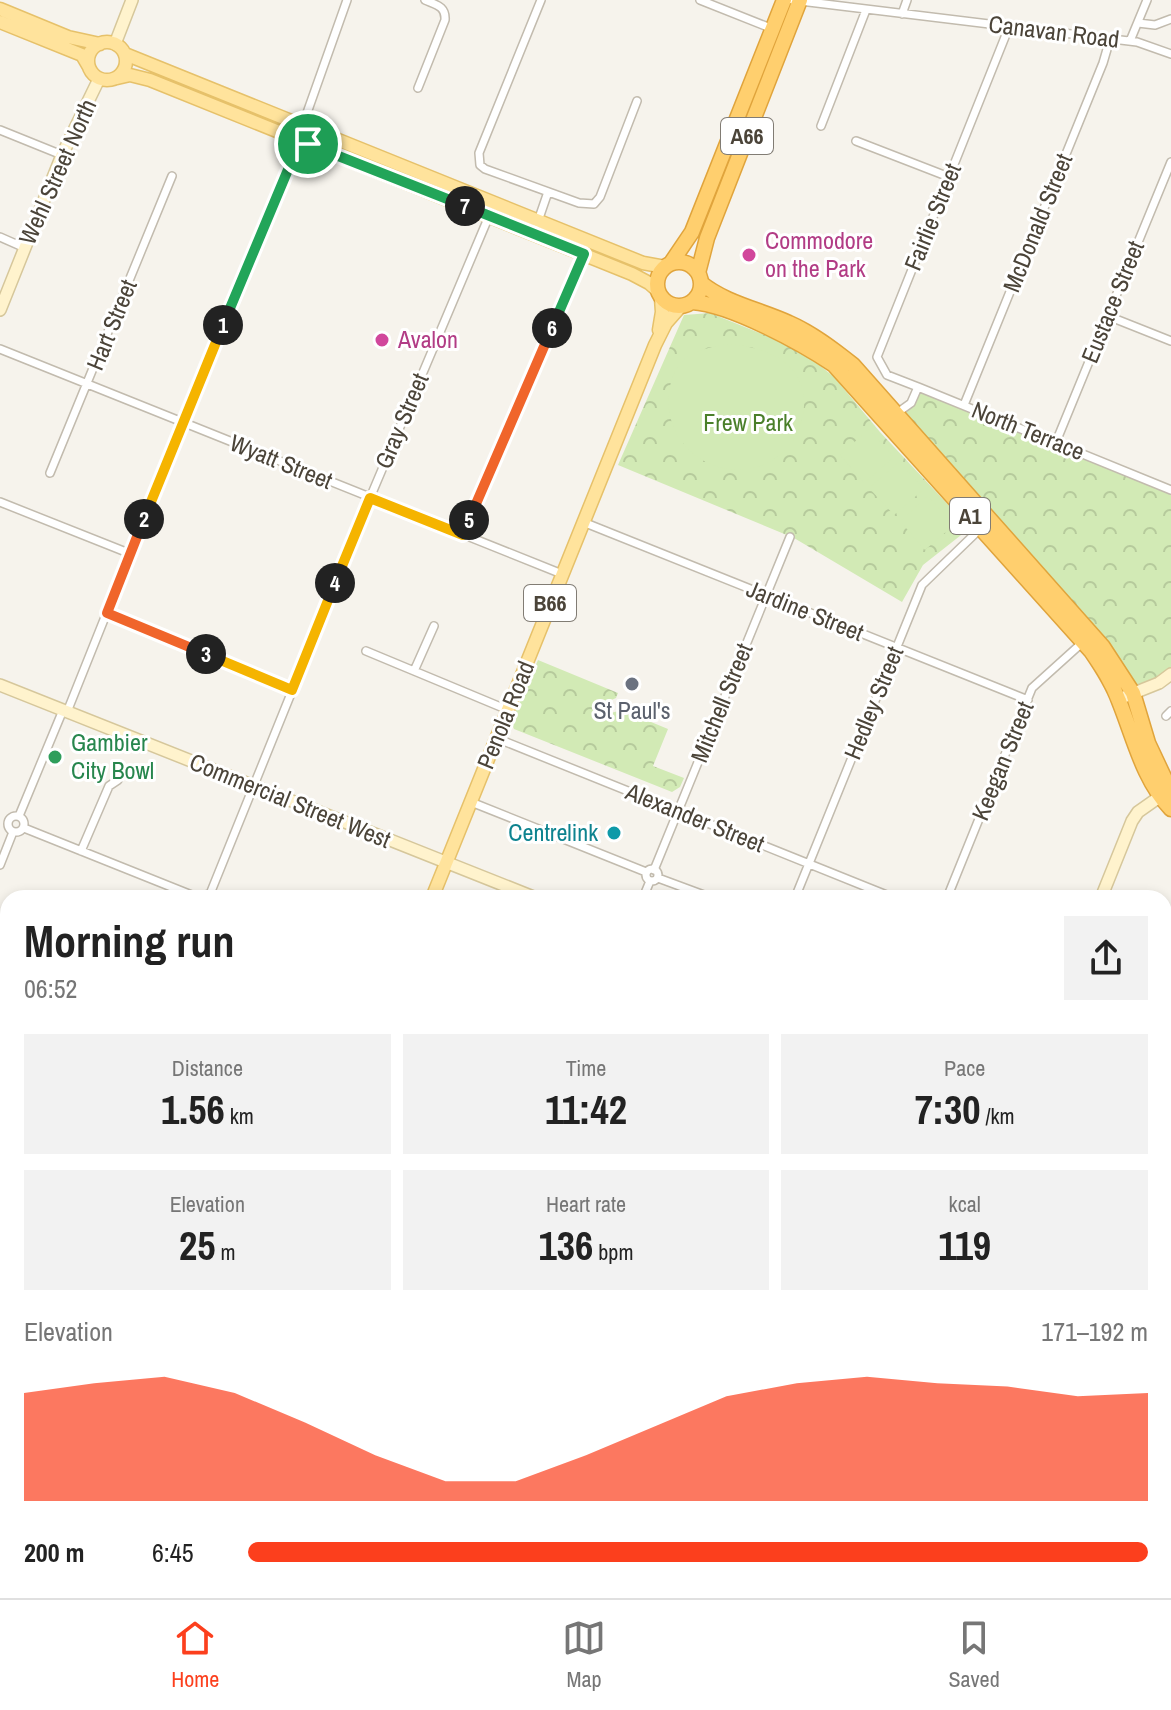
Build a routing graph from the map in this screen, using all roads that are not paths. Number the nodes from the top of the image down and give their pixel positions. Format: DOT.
graph roads {
  1 [pos="132,0"];
  2 [pos="347,0"];
  3 [pos="425,0"];
  4 [pos="541,0"];
  5 [pos="700,0"];
  6 [pos="907,0"];
  7 [pos="1147,0"];
  8 [pos="794,1"];
  9 [pos="443,4"];
  10 [pos="0,9"];
  11 [pos="866,10"];
  12 [pos="902,14"];
  13 [pos="1171,19"];
  14 [pos="0,22"];
  15 [pos="1138,23"];
  16 [pos="1009,27"];
  17 [pos="773,29"];
  18 [pos="1110,39"];
  19 [pos="1130,41"];
  20 [pos="100,44"];
  21 [pos="115,44"];
  22 [pos="125,54"];
  23 [pos="1171,54"];
  24 [pos="89,67"];
  25 [pos="117,78"];
  26 [pos="99,79"];
  27 [pos="418,88"];
  28 [pos="637,101"];
  29 [pos="821,126"];
  30 [pos="302,127"];
  31 [pos="0,130"];
  32 [pos="300,141"];
  33 [pos="856,141"];
  34 [pos="62,155"];
  35 [pos="1171,162"];
  36 [pos="172,176"];
  37 [pos="949,177"];
  38 [pos="548,192"];
  39 [pos="489,216"];
  40 [pos="538,220"];
  41 [pos="534,234"];
  42 [pos="0,237"];
  43 [pos="25,248"];
  44 [pos="584,254"];
  45 [pos="668,265"];
  46 [pos="700,278"];
  47 [pos="659,295"];
  48 [pos="686,304"];
  49 [pos="0,310"];
  50 [pos="1108,316"];
  51 [pos="1171,341"];
  52 [pos="655,345"];
  53 [pos="0,349"];
  54 [pos="848,370"];
  55 [pos="88,384"];
  56 [pos="918,387"];
  57 [pos="964,405"];
  58 [pos="896,415"];
  59 [pos="183,422"];
  60 [pos="1056,442"];
  61 [pos="933,465"];
  62 [pos="50,473"];
  63 [pos="1171,490"];
  64 [pos="370,498"];
  65 [pos="0,502"];
  66 [pos="583,522"];
  67 [pos="981,528"];
  68 [pos="463,535"];
  69 [pos="790,537"];
  70 [pos="131,554"];
  71 [pos="562,574"];
  72 [pos="766,596"];
  73 [pos="107,613"];
  74 [pos="434,626"];
  75 [pos="1083,642"];
  76 [pos="896,648"];
  77 [pos="366,651"];
  78 [pos="414,671"];
  79 [pos="1171,674"];
  80 [pos="0,685"];
  81 [pos="292,690"];
  82 [pos="1126,696"];
  83 [pos="1028,700"];
  84 [pos="508,710"];
  85 [pos="65,711"];
  86 [pos="496,738"];
  87 [pos="118,780"];
  88 [pos="253,787"];
  89 [pos="1167,793"];
  90 [pos="471,802"];
  91 [pos="1171,809"];
  92 [pos="678,811"];
  93 [pos="19,816"];
  94 [pos="4,820"];
  95 [pos="24,828"];
  96 [pos="13,832"];
  97 [pos="81,851"];
  98 [pos="447,862"];
  99 [pos="808,864"];
  100 [pos="0,865"];
  101 [pos="653,873"];
  102 [pos="180,890"];
  103 [pos="214,890"];
  104 [pos="435,890"];
  105 [pos="516,890"];
  106 [pos="646,890"];
  107 [pos="693,890"];
  108 [pos="798,890"];
  109 [pos="874,890"];
  110 [pos="950,890"];
  111 [pos="1104,890"];
  1 -- 21 [label="street"];
  2 -- 30 [label="street"];
  3 -- 9 [label="street"];
  4 -- 38 [label="street"];
  5 -- 17 [label="street"];
  6 -- 12 [label="street"];
  7 -- 15 [label="street"];
  8 -- 11 [label="street, Canavan Road"];
  8 -- 17 [label="highway, A66"];
  8 -- 46 [label="highway, A66"];
  9 -- 27 [label="street"];
  10 -- 20 [label="main road"];
  11 -- 12 [label="street, Canavan Road"];
  11 -- 29 [label="street"];
  12 -- 16 [label="street, Canavan Road"];
  13 -- 15 [label="street"];
  14 -- 24 [label="main road"];
  15 -- 19 [label="street"];
  16 -- 18 [label="street, Canavan Road"];
  16 -- 37 [label="street, Fairlie Street"];
  17 -- 45 [label="highway, A66"];
  18 -- 19 [label="street, Canavan Road"];
  18 -- 57 [label="street, McDonald Street"];
  19 -- 23 [label="street, Canavan Road"];
  20 -- 21 [label="main road"];
  20 -- 24 [label="main road"];
  21 -- 22 [label="main road"];
  22 -- 25 [label="main road"];
  22 -- 30 [label="main road"];
  24 -- 26 [label="main road"];
  25 -- 26 [label="main road"];
  25 -- 32 [label="main road"];
  26 -- 34 [label="street, Wehl Street North"];
  28 -- 38 [label="street"];
  30 -- 40 [label="main road"];
  31 -- 34 [label="street"];
  32 -- 39 [label="main road"];
  32 -- 59 [label="street"];
  33 -- 37 [label="street"];
  34 -- 43 [label="street, Wehl Street North"];
  35 -- 50 [label="street, Eustace Street"];
  36 -- 55 [label="street, Hart Street"];
  37 -- 56 [label="street, Fairlie Street"];
  38 -- 40 [label="street"];
  39 -- 41 [label="main road"];
  39 -- 64 [label="street, Gray Street"];
  40 -- 41 [label="street"];
  40 -- 45 [label="main road"];
  41 -- 44 [label="main road"];
  42 -- 43 [label="street"];
  43 -- 49 [label="street, Wehl Street North"];
  44 -- 47 [label="main road"];
  44 -- 68 [label="street"];
  45 -- 46 [label="highway, A1"];
  45 -- 47 [label="highway"];
  46 -- 48 [label="highway"];
  46 -- 54 [label="highway, A1"];
  47 -- 48 [label="highway, A1"];
  47 -- 52 [label="main road, Penola Road / B66"];
  48 -- 52 [label="main road, Penola Road / B66"];
  48 -- 54 [label="highway, A1"];
  50 -- 51 [label="street"];
  50 -- 60 [label="street, Eustace Street"];
  52 -- 66 [label="main road, Penola Road / B66"];
  53 -- 55 [label="street, Wyatt Street"];
  54 -- 58 [label="highway, A1"];
  54 -- 61 [label="highway, A1"];
  55 -- 59 [label="street, Wyatt Street"];
  55 -- 62 [label="street, Hart Street"];
  56 -- 57 [label="street, North Terrace"];
  56 -- 58 [label="street"];
  57 -- 60 [label="street, North Terrace"];
  58 -- 61 [label="highway, A1"];
  59 -- 64 [label="street, Wyatt Street"];
  59 -- 70 [label="street"];
  60 -- 63 [label="street, North Terrace"];
  61 -- 67 [label="highway, A1"];
  61 -- 82 [label="highway, A1"];
  64 -- 68 [label="street, Wyatt Street"];
  64 -- 81 [label="street, Gray Street"];
  65 -- 70 [label="street"];
  66 -- 71 [label="main road, Penola Road / B66"];
  66 -- 72 [label="street, Jardine Street"];
  67 -- 75 [label="highway, A1"];
  67 -- 76 [label="street, Hedley Street"];
  68 -- 71 [label="street, Wyatt Street"];
  69 -- 72 [label="street, Mitchell Street"];
  70 -- 73 [label="street"];
  71 -- 84 [label="main road, Penola Road / B66"];
  72 -- 76 [label="street, Jardine Street"];
  72 -- 92 [label="street, Mitchell Street"];
  73 -- 81 [label="street"];
  73 -- 85 [label="street"];
  74 -- 78 [label="street"];
  75 -- 82 [label="highway, A1"];
  75 -- 83 [label="street, Keegan Street"];
  76 -- 83 [label="street, Jardine Street"];
  76 -- 99 [label="street, Hedley Street"];
  77 -- 78 [label="street"];
  78 -- 84 [label="street"];
  79 -- 82 [label="street"];
  80 -- 85 [label="street, Commercial Street West"];
  81 -- 88 [label="street, Gray Street"];
  82 -- 89 [label="highway, A1"];
  83 -- 110 [label="street, Keegan Street"];
  84 -- 86 [label="main road, Penola Road / B66"];
  85 -- 88 [label="street, Commercial Street West"];
  85 -- 93 [label="street"];
  86 -- 90 [label="main road, Penola Road / B66"];
  86 -- 92 [label="street, Alexander Street"];
  87 -- 97 [label="street"];
  88 -- 98 [label="street, Commercial Street West"];
  88 -- 103 [label="street, Gray Street"];
  89 -- 91 [label="highway, A1"];
  89 -- 111 [label="street"];
  90 -- 98 [label="main road, Penola Road / B66"];
  90 -- 101 [label="street"];
  92 -- 99 [label="street, Alexander Street"];
  92 -- 101 [label="street, Mitchell Street"];
  93 -- 94 [label="street"];
  93 -- 95 [label="street"];
  94 -- 96 [label="street"];
  95 -- 96 [label="street"];
  95 -- 97 [label="street"];
  96 -- 100 [label="street"];
  97 -- 102 [label="street"];
  98 -- 104 [label="main road, B66"];
  98 -- 105 [label="street, Commercial Street West"];
  99 -- 108 [label="street, Hedley Street"];
  99 -- 109 [label="street, Alexander Street"];
  101 -- 106 [label="street"];
  101 -- 107 [label="street"];
}
